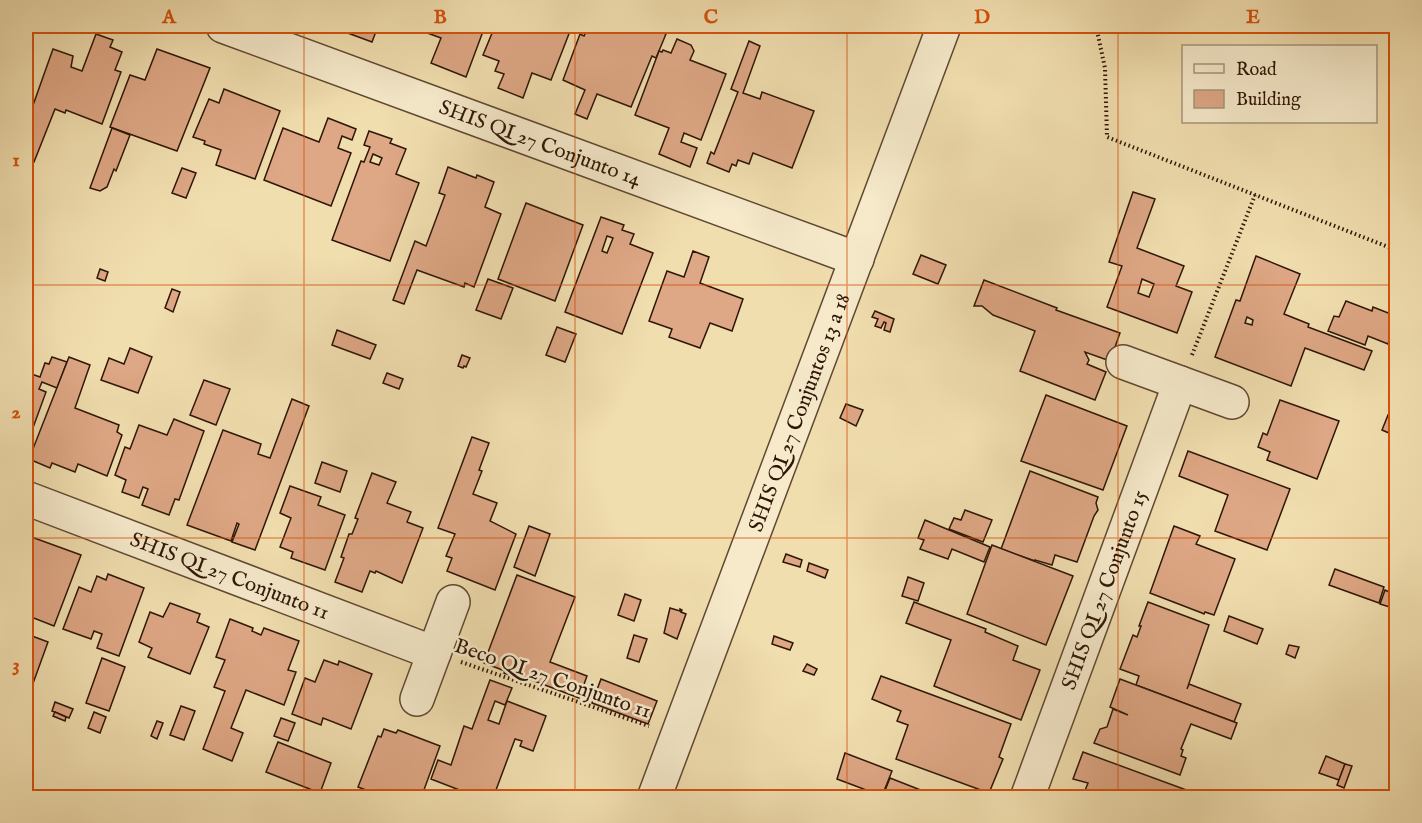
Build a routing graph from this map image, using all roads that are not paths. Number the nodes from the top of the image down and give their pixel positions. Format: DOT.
graph roads {
  1 [pos="223,26"];
  2 [pos="944,26"];
  3 [pos="857,259"];
  4 [pos="1123,362"];
  5 [pos="1180,383"];
  6 [pos="1232,402"];
  7 [pos="26,498"];
  8 [pos="453,602"];
  9 [pos="434,653"];
  10 [pos="417,699"];
  11 [pos="654,798"];
  12 [pos="1027,798"];
  1 -- 3 [label="street, SHIS QI 27 Conjunto 14"];
  2 -- 3 [label="street, SHIS QI 27 Conjuntos 13 a 18"];
  3 -- 11 [label="street, SHIS QI 27 Conjuntos 13 a 18"];
  4 -- 5 [label="street"];
  5 -- 6 [label="street"];
  5 -- 12 [label="street, SHIS QI 27 Conjunto 15"];
  7 -- 9 [label="street, SHIS QI 27 Conjunto 11"];
  8 -- 9 [label="street"];
  9 -- 10 [label="street"];
}
